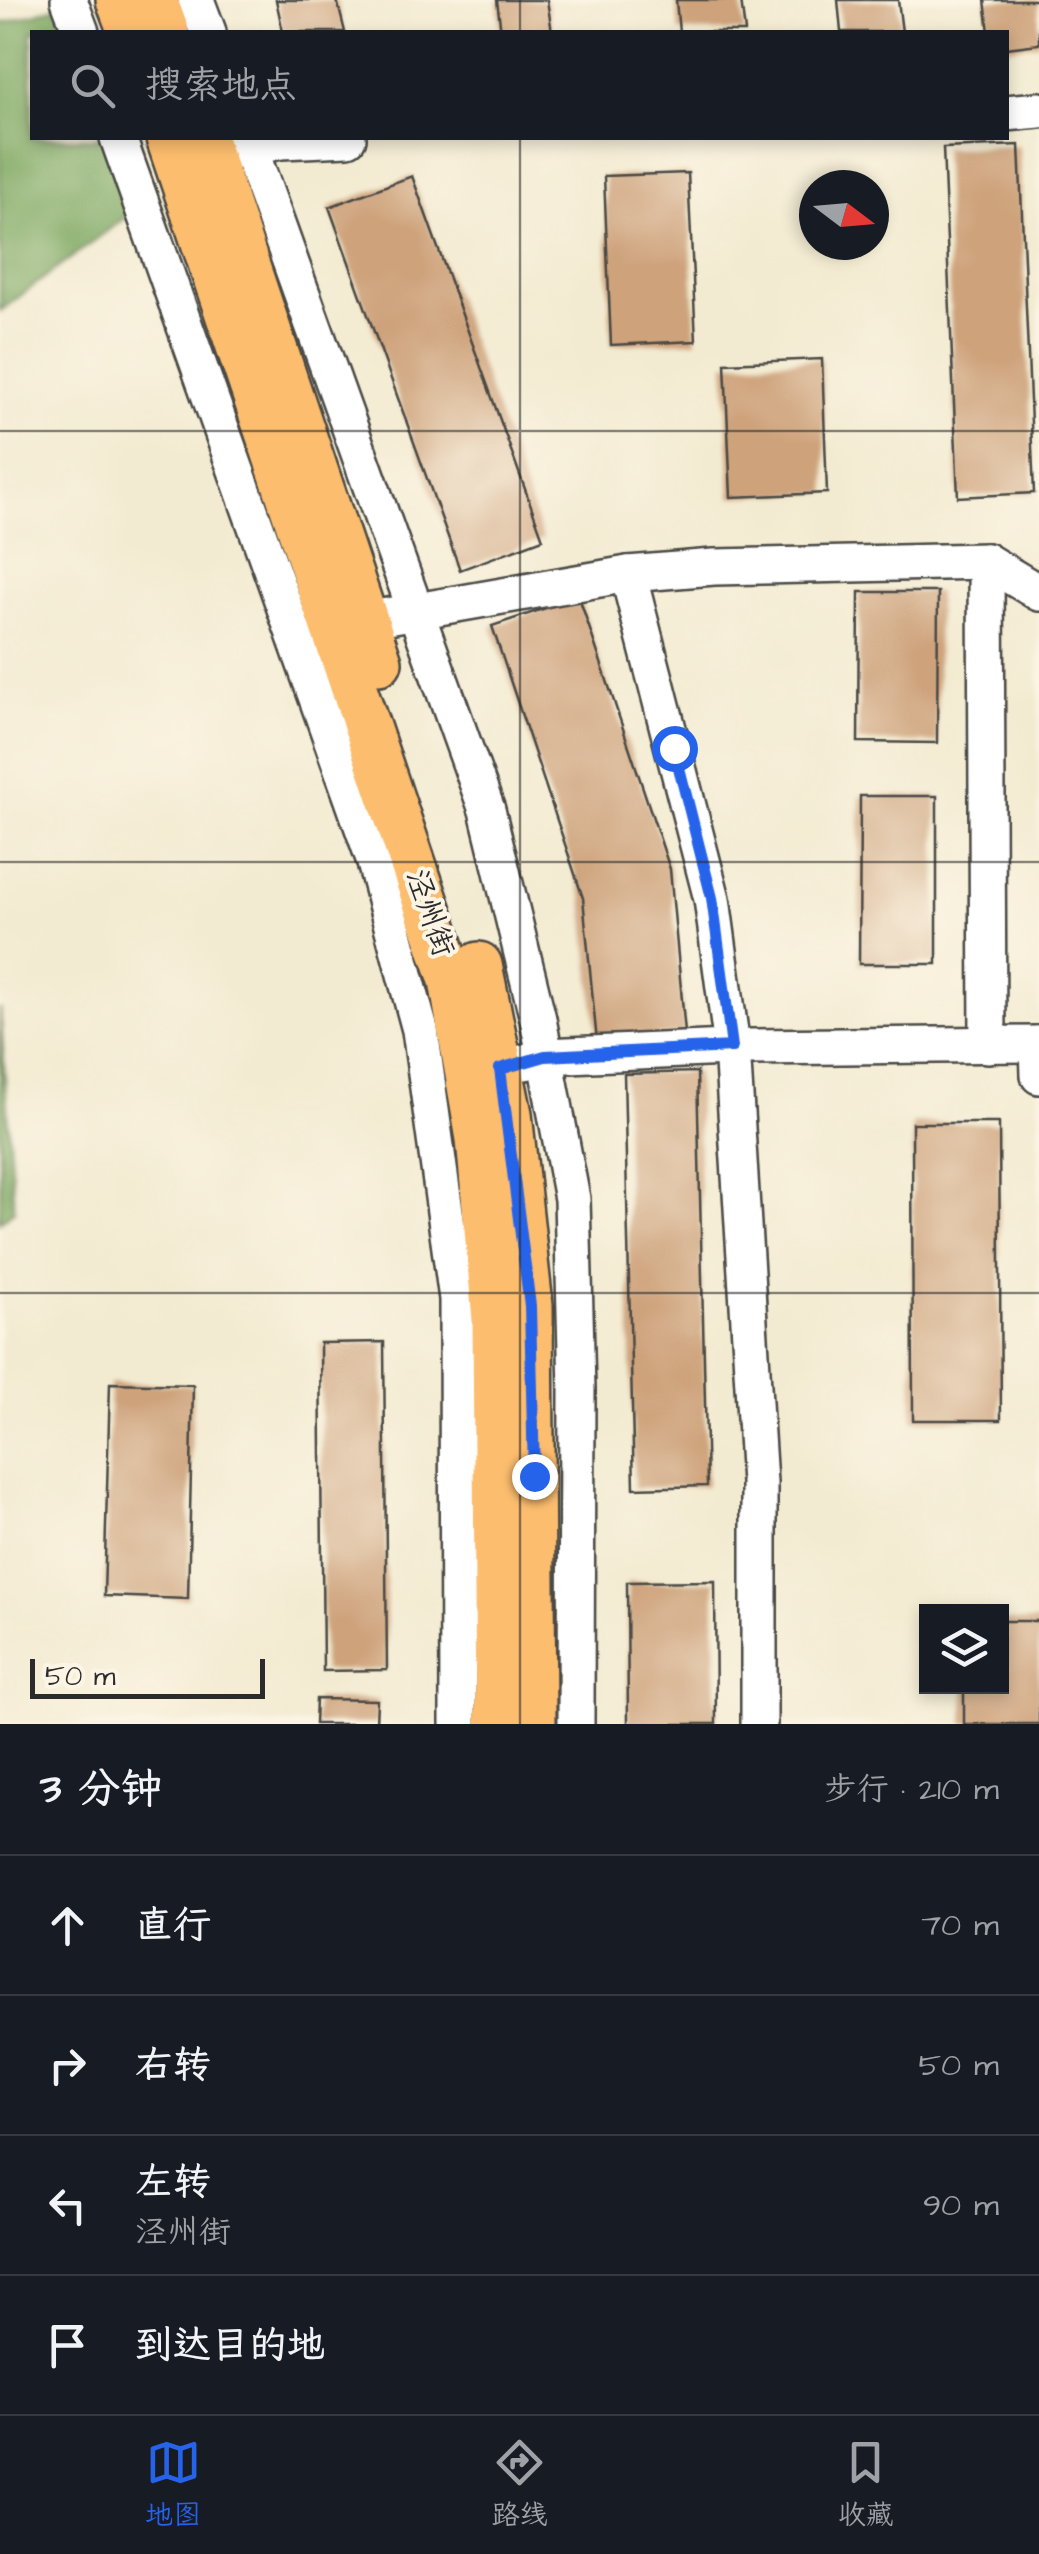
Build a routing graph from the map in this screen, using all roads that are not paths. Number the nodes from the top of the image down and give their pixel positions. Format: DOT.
graph roads {
  1 [pos="69,0"];
  2 [pos="119,0"];
  3 [pos="154,0"];
  4 [pos="196,0"];
  5 [pos="80,30"];
  6 [pos="129,30"];
  7 [pos="165,30"];
  8 [pos="207,30"];
  9 [pos="1039,110"];
  10 [pos="1009,112"];
  11 [pos="119,140"];
  12 [pos="317,140"];
  13 [pos="210,147"];
  14 [pos="132,178"];
  15 [pos="986,561"];
  16 [pos="628,574"];
  17 [pos="1039,593"];
  18 [pos="416,608"];
  19 [pos="364,620"];
  20 [pos="988,1044"];
  21 [pos="1038,1044"];
  22 [pos="732,1047"];
  23 [pos="545,1056"];
  24 [pos="500,1069"];
  25 [pos="1039,1076"];
  26 [pos="458,1724"];
  27 [pos="498,1724"];
  28 [pos="532,1724"];
  29 [pos="576,1724"];
  30 [pos="759,1724"];
  1 -- 5 [label="street"];
  2 -- 6 [label="main road"];
  3 -- 7 [label="main road"];
  4 -- 8 [label="street"];
  9 -- 10 [label="street"];
  11 -- 14 [label="street"];
  12 -- 13 [label="street"];
  13 -- 14 [label="street"];
  13 -- 18 [label="street"];
  13 -- 19 [label="main road, 泾州街"];
  13 -- 27 [label="main road, 泾州街"];
  14 -- 26 [label="street"];
  15 -- 16 [label="street"];
  15 -- 17 [label="street"];
  15 -- 20 [label="street"];
  16 -- 18 [label="street"];
  16 -- 22 [label="street"];
  18 -- 19 [label="street"];
  18 -- 23 [label="street"];
  19 -- 24 [label="main road, 泾州街"];
  20 -- 21 [label="street"];
  20 -- 22 [label="street"];
  21 -- 25 [label="street"];
  22 -- 23 [label="street"];
  22 -- 30 [label="street"];
  23 -- 24 [label="street"];
  23 -- 29 [label="street"];
  24 -- 28 [label="main road, 泾州街"];
}
